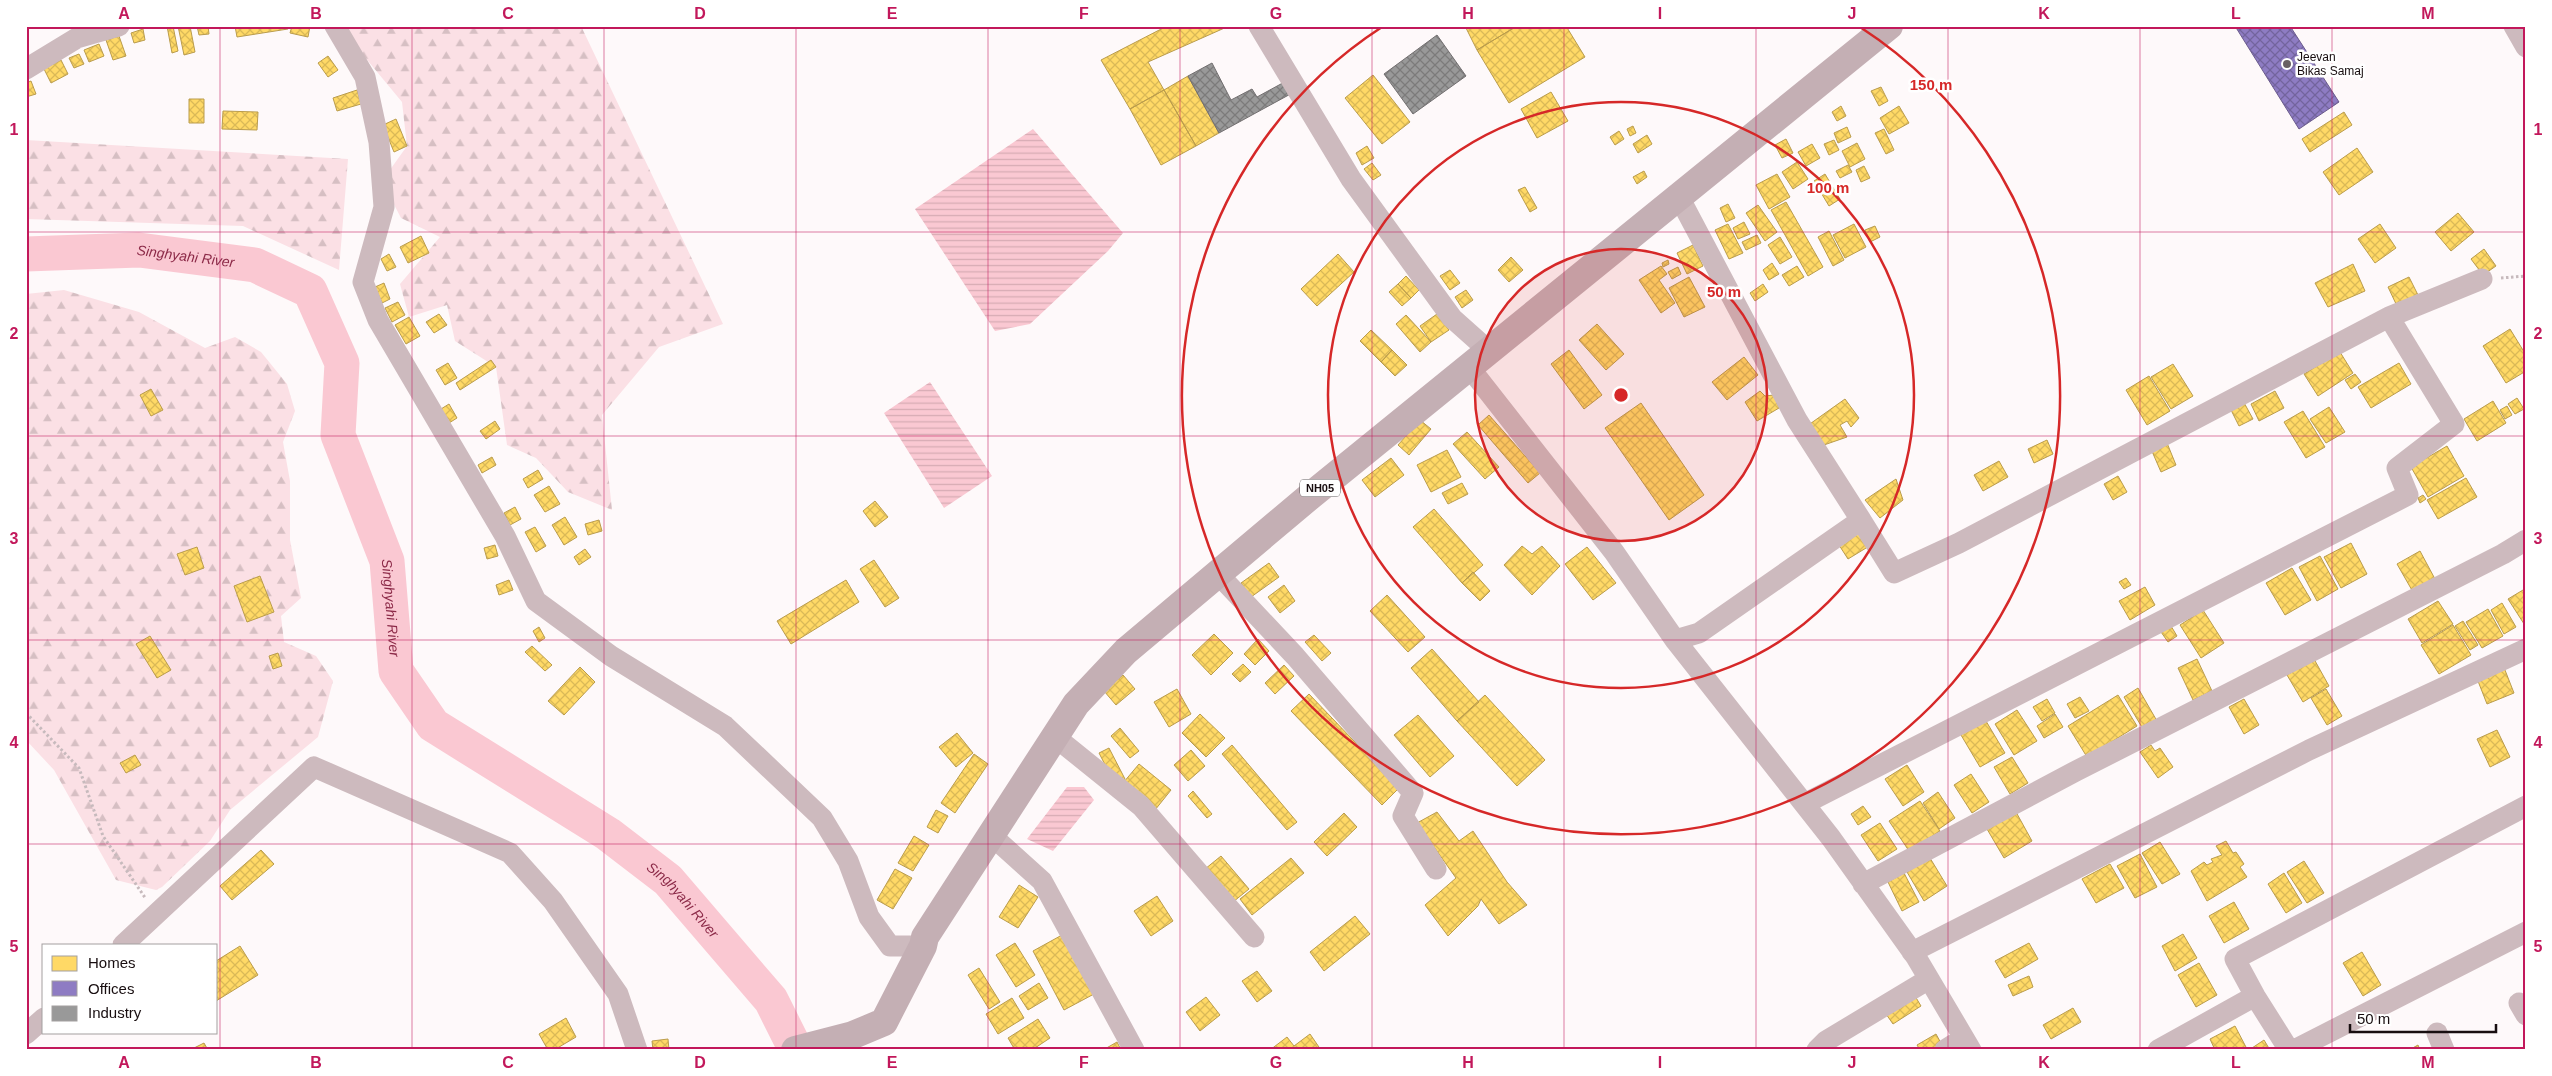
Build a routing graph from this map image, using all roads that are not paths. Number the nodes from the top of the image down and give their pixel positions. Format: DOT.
graph roads {
  1 [pos="119,26"];
  2 [pos="335,26"];
  3 [pos="1259,26"];
  4 [pos="1889,26"];
  5 [pos="2514,26"];
  6 [pos="2526,47"];
  7 [pos="26,69"];
  8 [pos="1679,197"];
  9 [pos="2482,279"];
  10 [pos="2390,317"];
  11 [pos="1479,359"];
  12 [pos="1861,520"];
  13 [pos="2526,540"];
  14 [pos="1218,574"];
  15 [pos="1675,640"];
  16 [pos="2526,649"];
  17 [pos="1054,736"];
  18 [pos="1804,804"];
  19 [pos="2526,806"];
  20 [pos="992,836"];
  21 [pos="1436,870"];
  22 [pos="1863,884"];
  23 [pos="2526,932"];
  24 [pos="1254,937"];
  25 [pos="124,944"];
  26 [pos="923,946"];
  27 [pos="1912,952"];
  28 [pos="1928,979"];
  29 [pos="2255,996"];
  30 [pos="42,1020"];
  31 [pos="26,1034"];
  32 [pos="1967,1044"];
  33 [pos="637,1050"];
  34 [pos="795,1050"];
  35 [pos="1134,1050"];
  36 [pos="1817,1050"];
  37 [pos="1945,1050"];
  38 [pos="2158,1050"];
  39 [pos="2289,1050"];
  40 [pos="2294,1050"];
  1 -- 7 [label="street"];
  2 -- 26 [label="street"];
  3 -- 11 [label="street"];
  4 -- 8 [label="main road, NH05"];
  5 -- 6 [label="street"];
  8 -- 11 [label="main road, NH05"];
  8 -- 12 [label="street"];
  9 -- 10 [label="street"];
  10 -- 12 [label="street"];
  10 -- 18 [label="street"];
  11 -- 14 [label="main road, NH05"];
  11 -- 15 [label="street"];
  12 -- 15 [label="street"];
  13 -- 22 [label="street"];
  14 -- 17 [label="main road, NH05"];
  14 -- 21 [label="street"];
  15 -- 18 [label="street"];
  16 -- 27 [label="street"];
  17 -- 20 [label="main road, NH05"];
  17 -- 24 [label="street"];
  18 -- 22 [label="street"];
  19 -- 29 [label="street"];
  20 -- 26 [label="main road, NH05"];
  20 -- 35 [label="street"];
  22 -- 27 [label="street"];
  23 -- 40 [label="street"];
  25 -- 33 [label="street"];
  26 -- 34 [label="main road, NH05"];
  27 -- 28 [label="street"];
  28 -- 32 [label="street"];
  28 -- 36 [label="street"];
  29 -- 38 [label="street"];
  29 -- 39 [label="street"];
  30 -- 31 [label="street"];
  32 -- 37 [label="street"];
}
